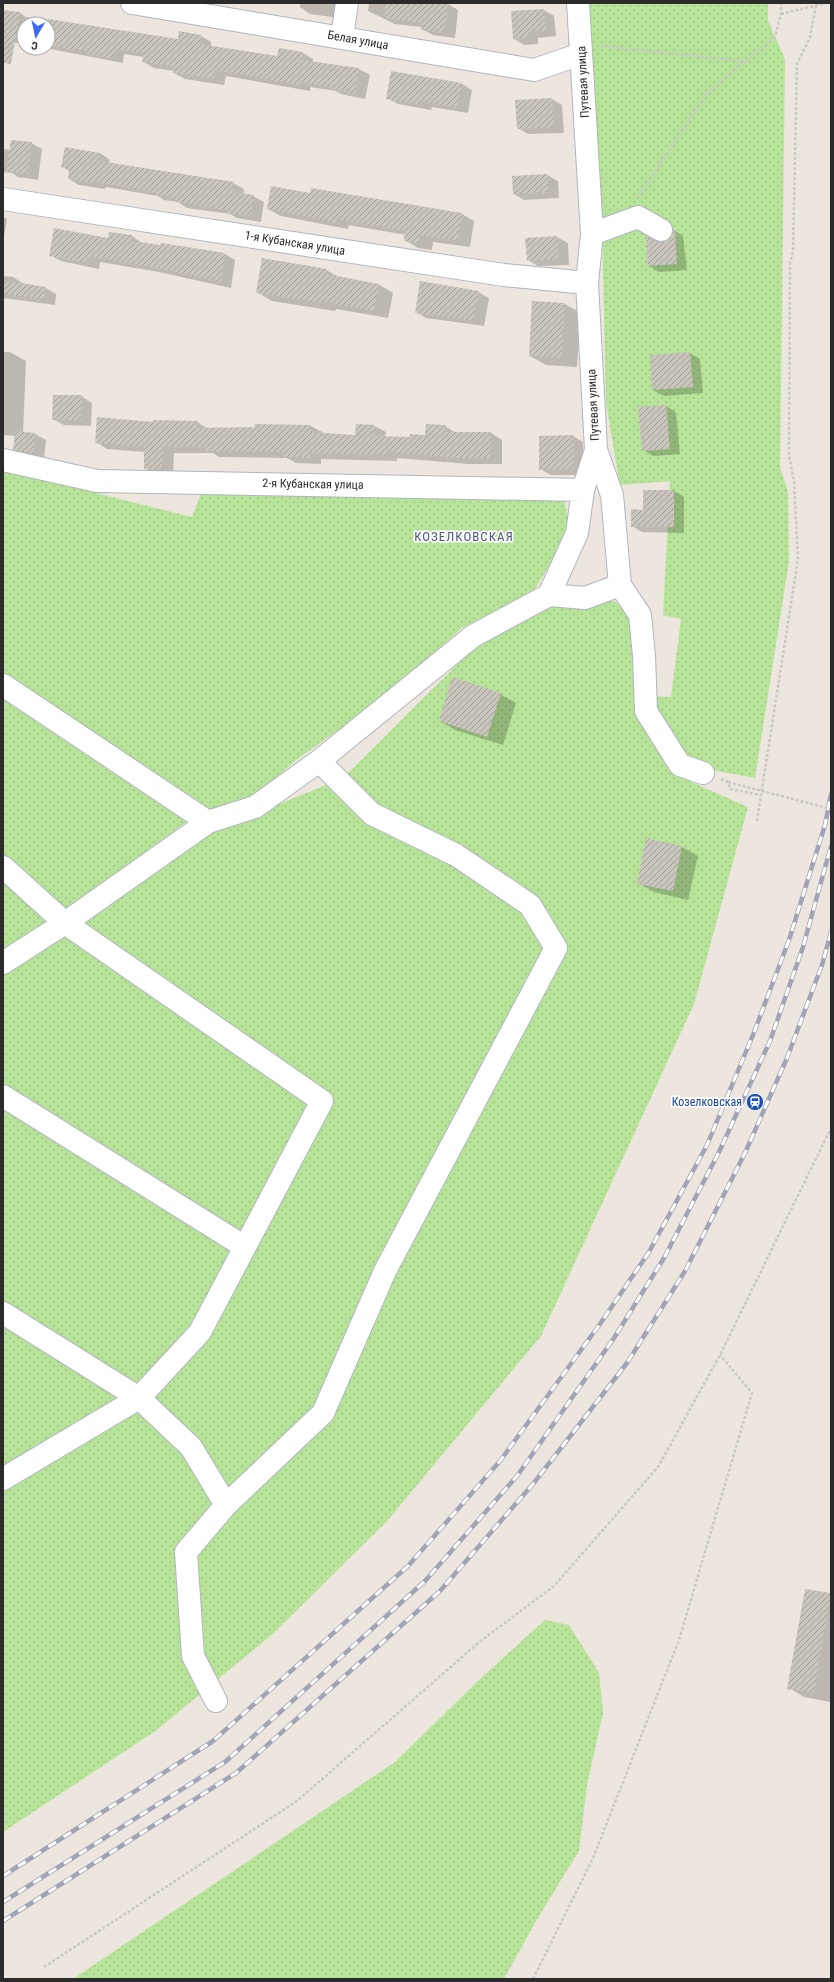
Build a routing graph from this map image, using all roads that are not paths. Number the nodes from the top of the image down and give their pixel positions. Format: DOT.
graph roads {
  1 [pos="347,3"];
  2 [pos="578,3"];
  3 [pos="144,4"];
  4 [pos="342,37"];
  5 [pos="581,49"];
  6 [pos="3,199"];
  7 [pos="661,230"];
  8 [pos="592,234"];
  9 [pos="587,283"];
  10 [pos="596,450"];
  11 [pos="3,460"];
  12 [pos="583,490"];
  13 [pos="620,585"];
  14 [pos="549,595"];
  15 [pos="3,685"];
  16 [pos="319,761"];
  17 [pos="703,773"];
  18 [pos="208,822"];
  19 [pos="3,867"];
  20 [pos="65,923"];
  21 [pos="3,963"];
  22 [pos="3,1096"];
  23 [pos="245,1247"];
  24 [pos="3,1313"];
  25 [pos="139,1398"];
  26 [pos="3,1479"];
  27 [pos="226,1504"];
  28 [pos="216,1700"];
  1 -- 4 [label="street"];
  2 -- 5 [label="street, Путевая улица"];
  3 -- 4 [label="street, Белая улица"];
  4 -- 5 [label="street, Белая улица"];
  5 -- 8 [label="street, Путевая улица"];
  6 -- 9 [label="street, 1-я Кубанская улица"];
  7 -- 8 [label="street"];
  8 -- 9 [label="street, Путевая улица"];
  9 -- 10 [label="street, Путевая улица"];
  10 -- 12 [label="street"];
  10 -- 13 [label="street, Путевая улица"];
  11 -- 12 [label="street, 2-я Кубанская улица"];
  12 -- 14 [label="street"];
  13 -- 14 [label="street"];
  13 -- 17 [label="street, Путевая улица"];
  14 -- 16 [label="street"];
  15 -- 18 [label="street"];
  16 -- 18 [label="street"];
  16 -- 27 [label="street"];
  18 -- 20 [label="street"];
  19 -- 20 [label="street"];
  20 -- 21 [label="street"];
  20 -- 23 [label="street"];
  22 -- 23 [label="street"];
  23 -- 25 [label="street"];
  24 -- 25 [label="street"];
  25 -- 26 [label="street"];
  25 -- 27 [label="street"];
  27 -- 28 [label="street"];
}
